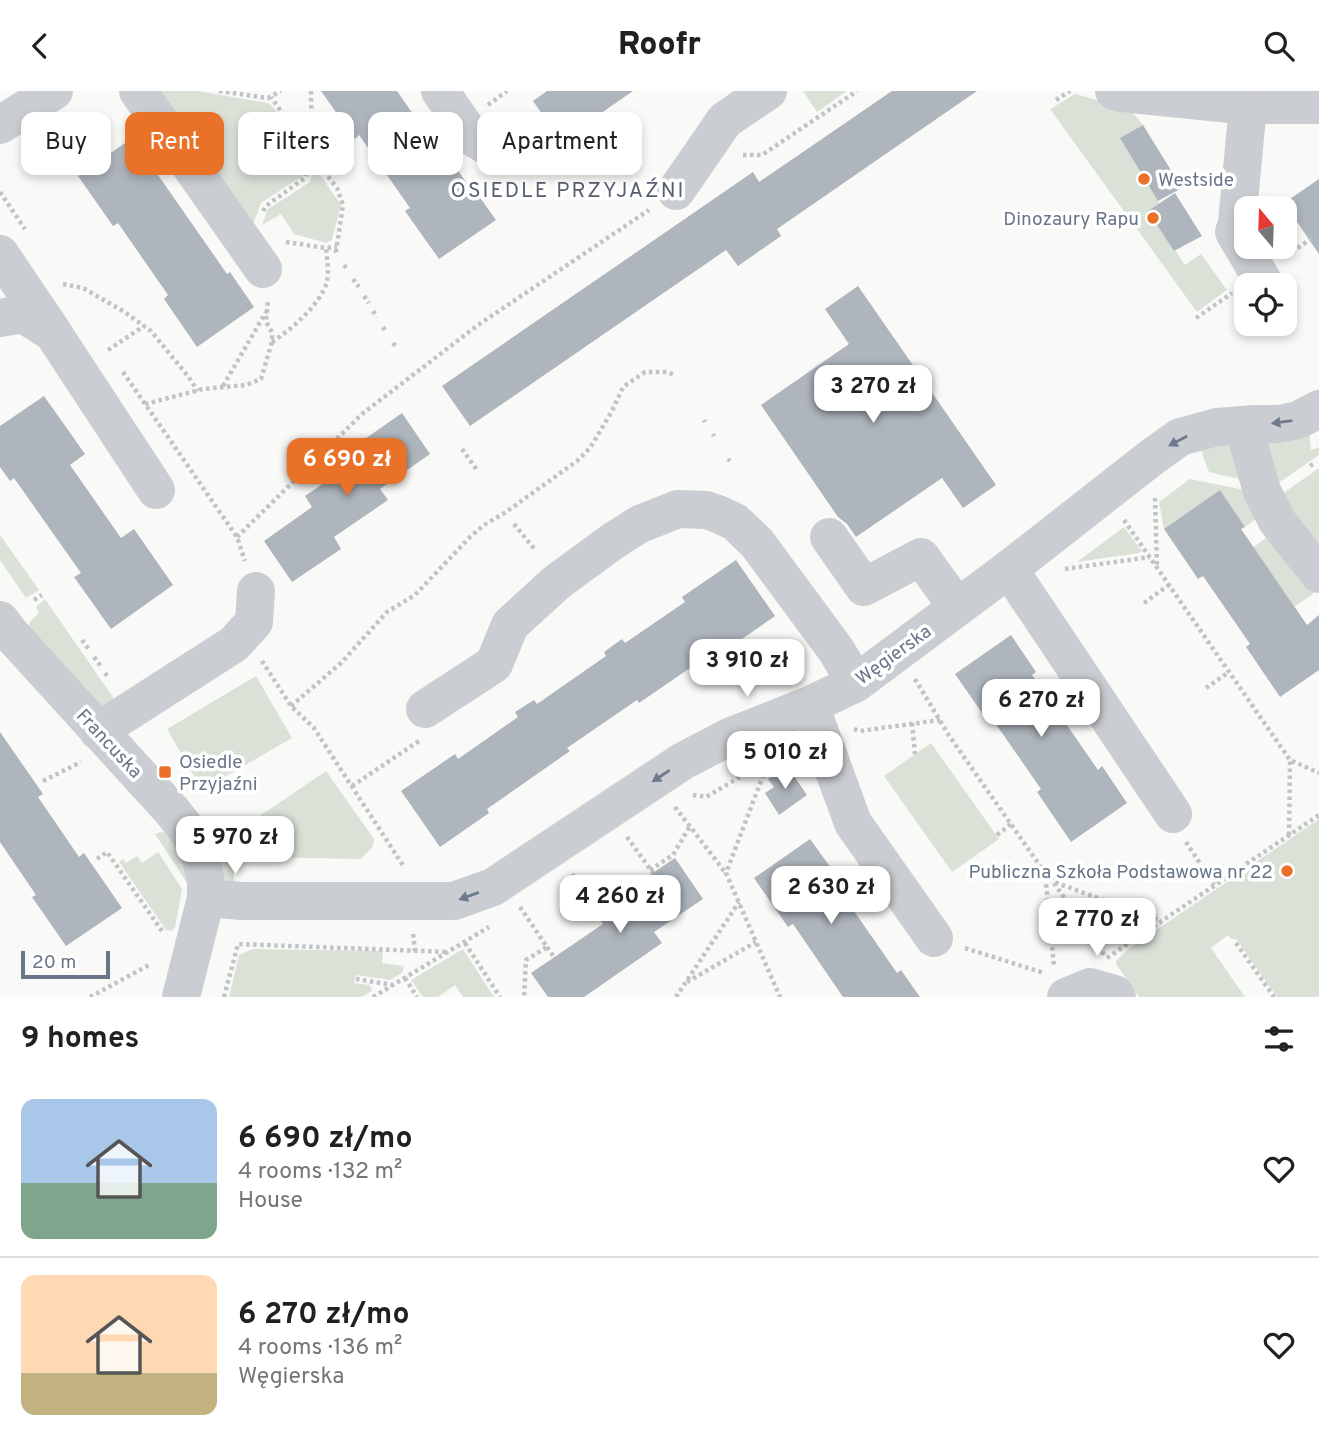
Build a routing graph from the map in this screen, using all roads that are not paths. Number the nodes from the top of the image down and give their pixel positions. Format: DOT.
graph roads {
  1 [pos="54,91"];
  2 [pos="138,91"];
  3 [pos="440,91"];
  4 [pos="768,91"];
  5 [pos="1114,91"];
  6 [pos="1248,105"];
  7 [pos="1319,105"];
  8 [pos="0,125"];
  9 [pos="477,140"];
  10 [pos="676,191"];
  11 [pos="253,251"];
  12 [pos="0,254"];
  13 [pos="1258,273"];
  14 [pos="0,318"];
  15 [pos="53,333"];
  16 [pos="1319,409"];
  17 [pos="1243,425"];
  18 [pos="156,490"];
  19 [pos="829,537"];
  20 [pos="1009,569"];
  21 [pos="1319,574"];
  22 [pos="256,591"];
  23 [pos="957,607"];
  24 [pos="0,621"];
  25 [pos="858,701"];
  26 [pos="425,709"];
  27 [pos="815,720"];
  28 [pos="89,746"];
  29 [pos="1173,814"];
  30 [pos="206,898"];
  31 [pos="934,938"];
  32 [pos="181,997"];
  33 [pos="1066,997"];
  34 [pos="1117,997"];
  1 -- 8 [label="street"];
  2 -- 11 [label="street"];
  3 -- 9 [label="street"];
  4 -- 10 [label="street"];
  5 -- 6 [label="street"];
  6 -- 7 [label="street"];
  6 -- 13 [label="street"];
  12 -- 15 [label="street"];
  14 -- 15 [label="street"];
  15 -- 18 [label="street"];
  16 -- 17 [label="street, Węgierska, one-way"];
  17 -- 20 [label="street, Węgierska, one-way"];
  17 -- 21 [label="street"];
  19 -- 23 [label="street"];
  20 -- 23 [label="street, Węgierska"];
  20 -- 29 [label="street"];
  22 -- 28 [label="street"];
  23 -- 25 [label="street, Węgierska"];
  24 -- 28 [label="street, Francuska"];
  25 -- 26 [label="street"];
  25 -- 27 [label="street, Węgierska"];
  27 -- 30 [label="street, Węgierska, one-way"];
  27 -- 31 [label="street"];
  28 -- 30 [label="street, Francuska"];
  30 -- 32 [label="street, Francuska"];
  33 -- 34 [label="street"];
}
